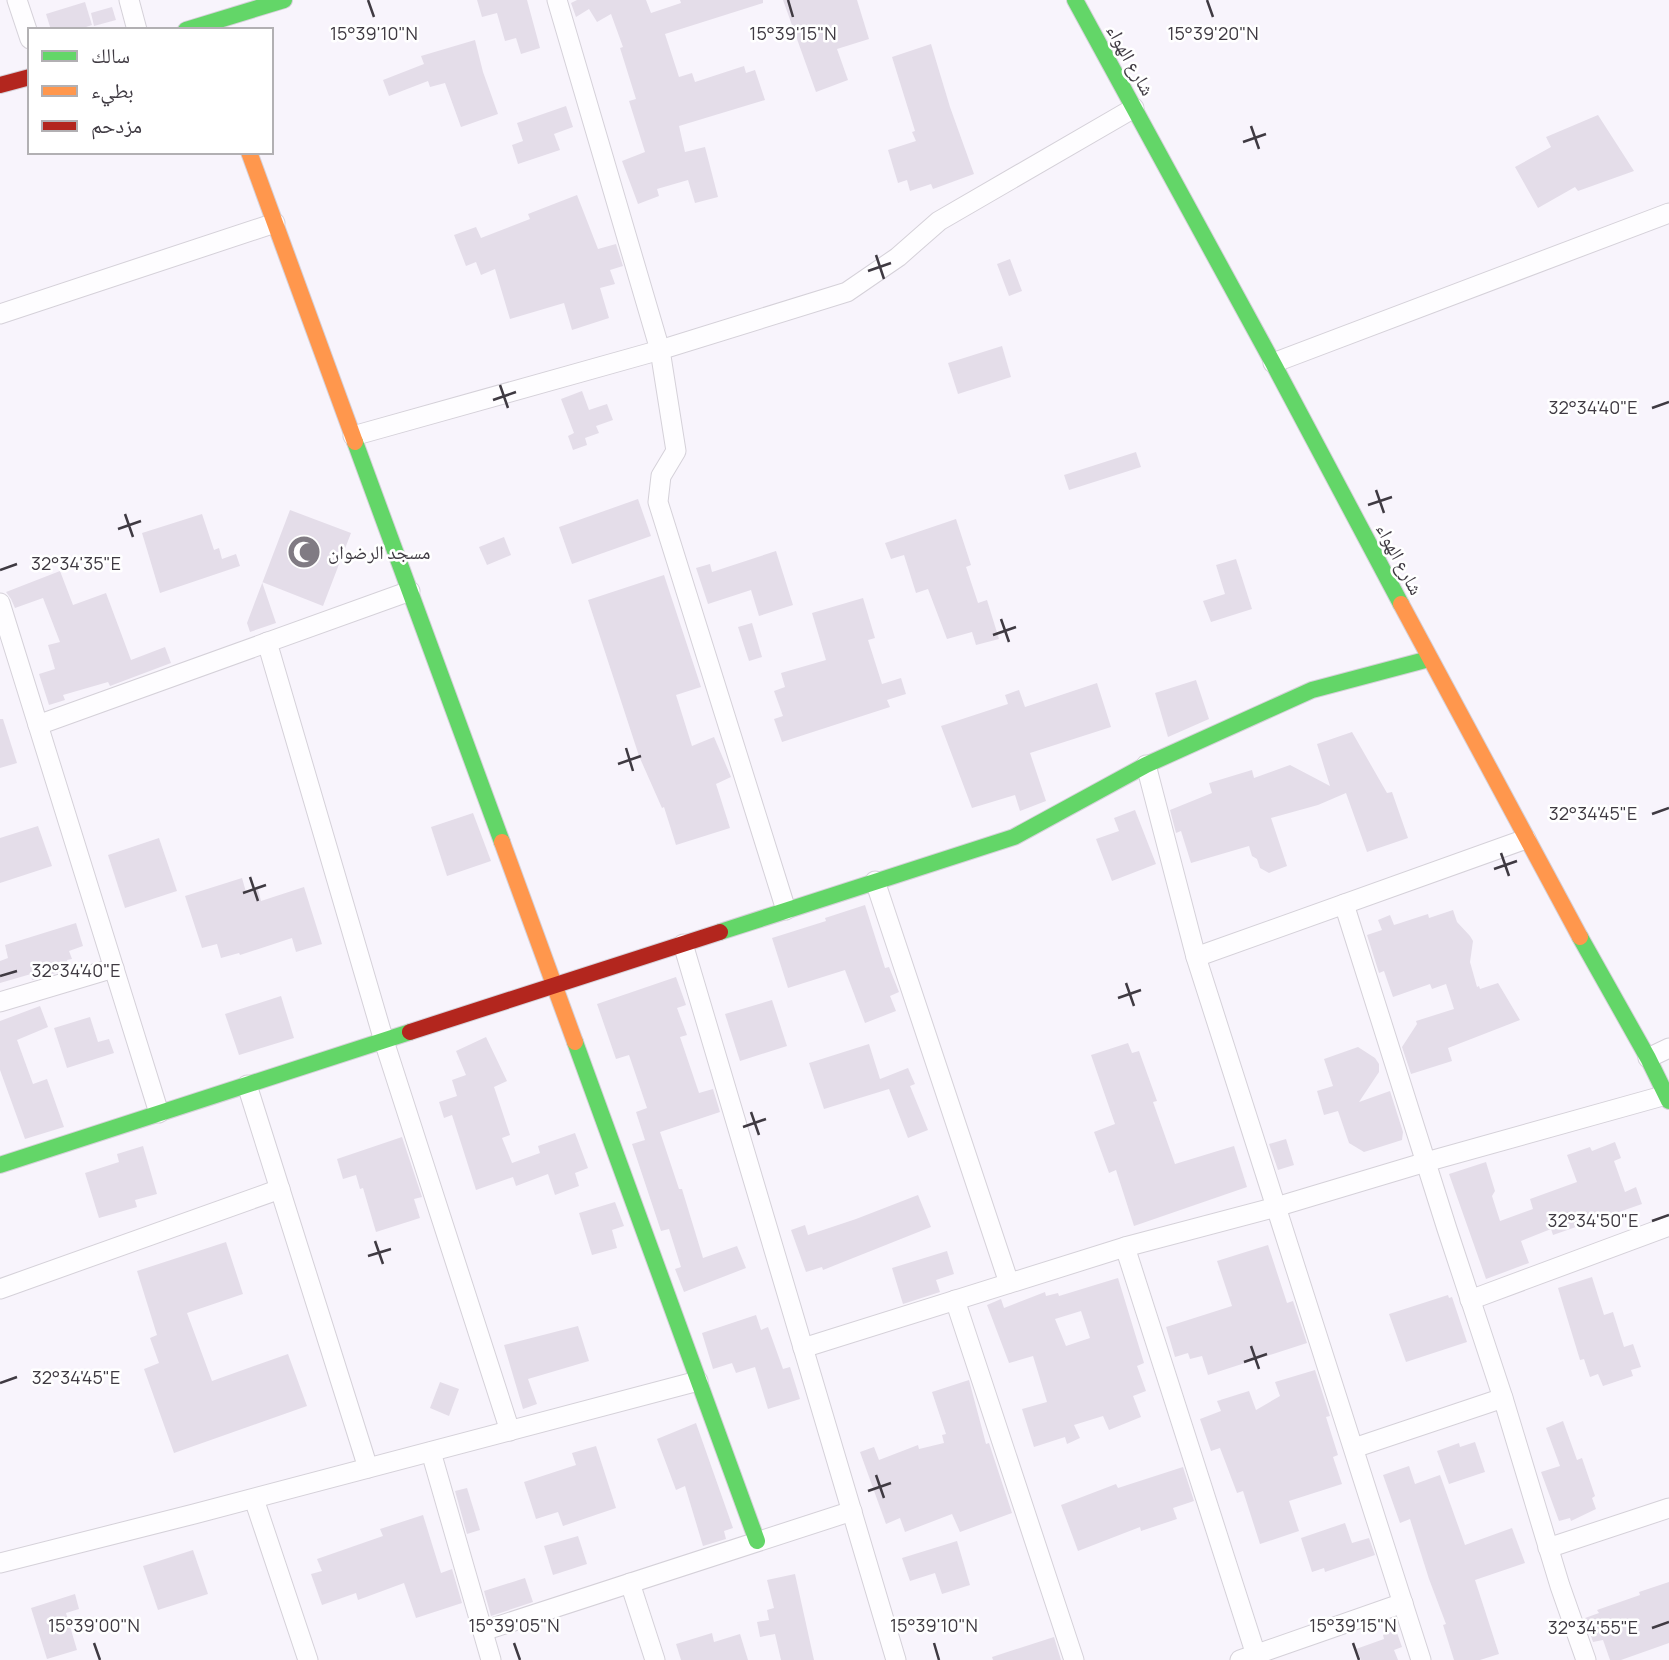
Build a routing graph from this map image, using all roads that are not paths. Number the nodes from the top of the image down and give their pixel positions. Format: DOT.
graph roads {
  1 [pos="17,0"];
  2 [pos="129,0"];
  3 [pos="284,0"];
  4 [pos="557,0"];
  5 [pos="1075,0"];
  6 [pos="136,28"];
  7 [pos="198,28"];
  8 [pos="28,33"];
  9 [pos="28,77"];
  10 [pos="0,85"];
  11 [pos="1134,108"];
  12 [pos="250,154"];
  13 [pos="1669,213"];
  14 [pos="275,223"];
  15 [pos="0,314"];
  16 [pos="660,350"];
  17 [pos="1272,363"];
  18 [pos="353,436"];
  19 [pos="410,591"];
  20 [pos="0,603"];
  21 [pos="267,642"];
  22 [pos="1429,659"];
  23 [pos="38,725"];
  24 [pos="1146,765"];
  25 [pos="1526,839"];
  26 [pos="875,881"];
  27 [pos="1344,904"];
  28 [pos="786,910"];
  29 [pos="683,944"];
  30 [pos="1196,957"];
  31 [pos="114,968"];
  32 [pos="554,986"];
  33 [pos="0,1002"];
  34 [pos="384,1041"];
  35 [pos="1669,1048"];
  36 [pos="1648,1058"];
  37 [pos="247,1085"];
  38 [pos="1667,1098"];
  39 [pos="159,1113"];
  40 [pos="1426,1162"];
  41 [pos="0,1165"];
  42 [pos="280,1189"];
  43 [pos="1276,1207"];
  44 [pos="1669,1226"];
  45 [pos="1125,1247"];
  46 [pos="1009,1283"];
  47 [pos="0,1289"];
  48 [pos="955,1300"];
  49 [pos="1470,1300"];
  50 [pos="803,1348"];
  51 [pos="698,1381"];
  52 [pos="1503,1398"];
  53 [pos="510,1431"];
  54 [pos="1354,1448"];
  55 [pos="431,1452"];
  56 [pos="368,1468"];
  57 [pos="254,1499"];
  58 [pos="1669,1508"];
  59 [pos="852,1511"];
  60 [pos="757,1541"];
  61 [pos="1548,1548"];
  62 [pos="0,1563"];
  63 [pos="630,1583"];
  64 [pos="1403,1603"];
  65 [pos="482,1631"];
  66 [pos="1248,1657"];
  67 [pos="308,1660"];
  68 [pos="491,1660"];
  69 [pos="655,1660"];
  70 [pos="896,1660"];
  71 [pos="1074,1660"];
  72 [pos="1421,1660"];
  73 [pos="1586,1660"];
  1 -- 8 [label="street"];
  2 -- 6 [label="street"];
  3 -- 7 [label="street"];
  4 -- 16 [label="street"];
  5 -- 11 [label="street, شارع الهواء"];
  9 -- 10 [label="street"];
  11 -- 16 [label="street"];
  11 -- 17 [label="street, شارع الهواء"];
  12 -- 14 [label="street"];
  13 -- 17 [label="street"];
  14 -- 15 [label="street"];
  14 -- 18 [label="street"];
  16 -- 18 [label="street"];
  16 -- 28 [label="street"];
  17 -- 22 [label="street, شارع الهواء"];
  18 -- 19 [label="street"];
  19 -- 21 [label="street"];
  19 -- 32 [label="street"];
  20 -- 23 [label="street"];
  21 -- 23 [label="street"];
  21 -- 34 [label="street"];
  22 -- 24 [label="street"];
  22 -- 25 [label="street, شارع الهواء"];
  23 -- 31 [label="street"];
  24 -- 26 [label="street"];
  24 -- 30 [label="street"];
  25 -- 27 [label="street"];
  25 -- 36 [label="street, شارع الهواء"];
  26 -- 28 [label="street"];
  26 -- 46 [label="street"];
  27 -- 30 [label="street"];
  27 -- 40 [label="street"];
  28 -- 29 [label="street"];
  29 -- 32 [label="street"];
  29 -- 50 [label="street"];
  30 -- 43 [label="street"];
  31 -- 33 [label="street"];
  31 -- 39 [label="street"];
  32 -- 34 [label="street"];
  32 -- 51 [label="street"];
  34 -- 37 [label="street"];
  34 -- 53 [label="street"];
  35 -- 36 [label="street"];
  36 -- 38 [label="street, شارع الهواء"];
  37 -- 39 [label="street"];
  37 -- 42 [label="street"];
  38 -- 40 [label="street"];
  39 -- 41 [label="street"];
  40 -- 43 [label="street"];
  40 -- 49 [label="street"];
  42 -- 47 [label="street"];
  42 -- 56 [label="street"];
  43 -- 45 [label="street"];
  43 -- 54 [label="street"];
  44 -- 49 [label="street"];
  45 -- 46 [label="street"];
  45 -- 66 [label="street"];
  46 -- 48 [label="street"];
  48 -- 50 [label="street"];
  48 -- 71 [label="street"];
  49 -- 52 [label="street"];
  50 -- 59 [label="street"];
  51 -- 53 [label="street"];
  51 -- 60 [label="street"];
  52 -- 54 [label="street"];
  52 -- 61 [label="street"];
  53 -- 55 [label="street"];
  54 -- 64 [label="street"];
  55 -- 56 [label="street"];
  55 -- 65 [label="street"];
  56 -- 57 [label="street"];
  57 -- 62 [label="street"];
  57 -- 67 [label="street"];
  58 -- 61 [label="street"];
  59 -- 60 [label="street"];
  59 -- 70 [label="street"];
  60 -- 63 [label="street"];
  61 -- 73 [label="street"];
  63 -- 65 [label="street"];
  63 -- 69 [label="street"];
  64 -- 66 [label="street"];
  64 -- 72 [label="street"];
  65 -- 68 [label="street"];
}
